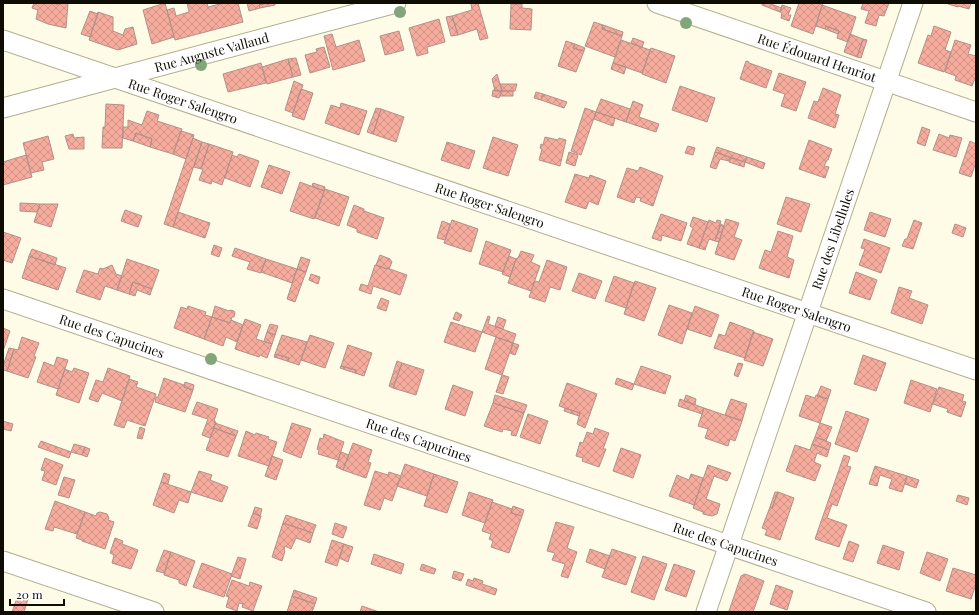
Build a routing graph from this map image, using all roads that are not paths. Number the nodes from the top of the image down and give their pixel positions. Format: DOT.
graph roads {
  1 [pos="396,3"];
  2 [pos="657,3"];
  3 [pos="913,3"];
  4 [pos="3,40"];
  5 [pos="114,78"];
  6 [pos="887,81"];
  7 [pos="3,108"];
  8 [pos="976,112"];
  9 [pos="3,300"];
  10 [pos="808,312"];
  11 [pos="976,370"];
  12 [pos="729,545"];
  13 [pos="3,561"];
  14 [pos="154,612"];
  15 [pos="706,612"];
  16 [pos="926,612"];
  1 -- 5 [label="street, Rue Auguste Vallaud"];
  2 -- 6 [label="street, Rue Édouard Henriot"];
  3 -- 6 [label="street, Rue des Libellules"];
  4 -- 5 [label="street, Rue Roger Salengro"];
  5 -- 7 [label="street, Rue Auguste Vallaud"];
  5 -- 10 [label="street, Rue Roger Salengro"];
  6 -- 8 [label="street, Rue Édouard Henriot"];
  6 -- 10 [label="street, Rue des Libellules"];
  9 -- 12 [label="street, Rue des Capucines"];
  10 -- 11 [label="street, Rue Roger Salengro"];
  10 -- 12 [label="street, Rue des Libellules"];
  12 -- 15 [label="street, Rue des Libellules"];
  12 -- 16 [label="street, Rue des Capucines"];
  13 -- 14 [label="street"];
}
